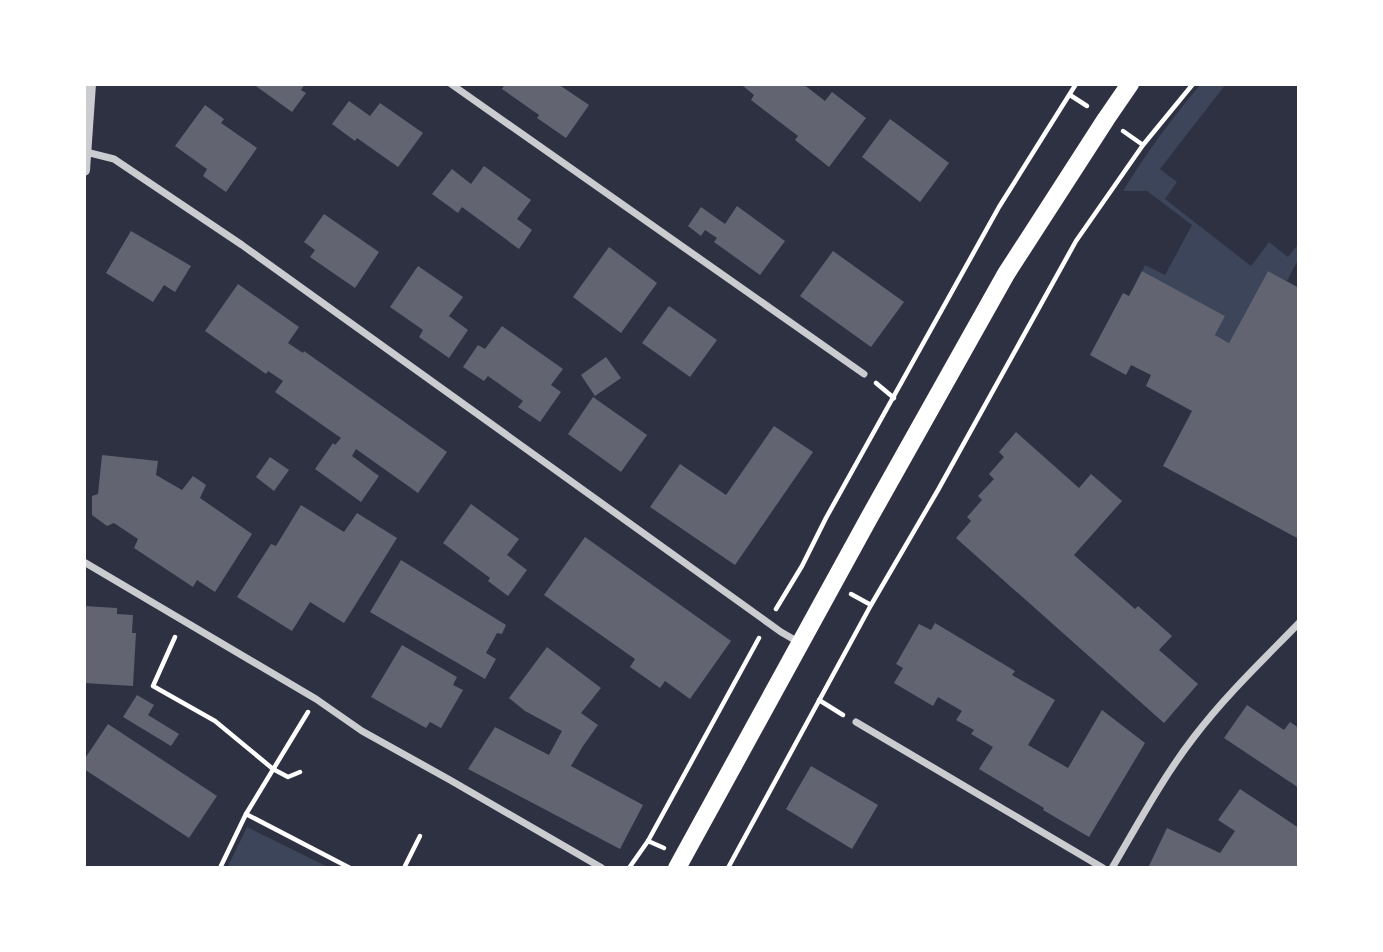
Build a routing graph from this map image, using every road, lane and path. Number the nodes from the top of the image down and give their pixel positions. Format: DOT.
graph roads {
  1 [pos="90,84"];
  2 [pos="451,84"];
  3 [pos="1076,84"];
  4 [pos="1130,84"];
  5 [pos="1193,84"];
  6 [pos="86,152"];
  7 [pos="84,170"];
  8 [pos="864,374"];
  9 [pos="894,398"];
  10 [pos="84,562"];
  11 [pos="183,620"];
  12 [pos="1299,623"];
  13 [pos="801,643"];
  14 [pos="316,699"];
  15 [pos="819,701"];
  16 [pos="856,722"];
  17 [pos="273,769"];
  18 [pos="300,772"];
  19 [pos="246,814"];
  20 [pos="420,836"];
  21 [pos="220,868"];
  22 [pos="351,868"];
  23 [pos="404,868"];
  24 [pos="603,868"];
  25 [pos="677,868"];
  26 [pos="728,868"];
  27 [pos="1102,868"];
  28 [pos="1112,868"];
  1 -- 6 [label="street"];
  2 -- 8 [label="street"];
  3 -- 9 [label="path"];
  4 -- 13 [label="main road"];
  5 -- 15 [label="path"];
  6 -- 7 [label="street"];
  6 -- 13 [label="street"];
  10 -- 11 [label="street"];
  11 -- 14 [label="street"];
  11 -- 17 [label="path"];
  12 -- 28 [label="street"];
  13 -- 25 [label="main road"];
  14 -- 17 [label="path"];
  14 -- 24 [label="street"];
  15 -- 16 [label="path"];
  15 -- 26 [label="path"];
  16 -- 27 [label="street"];
  17 -- 18 [label="path"];
  17 -- 19 [label="path"];
  19 -- 21 [label="path"];
  19 -- 22 [label="path"];
  20 -- 23 [label="path"];
}
